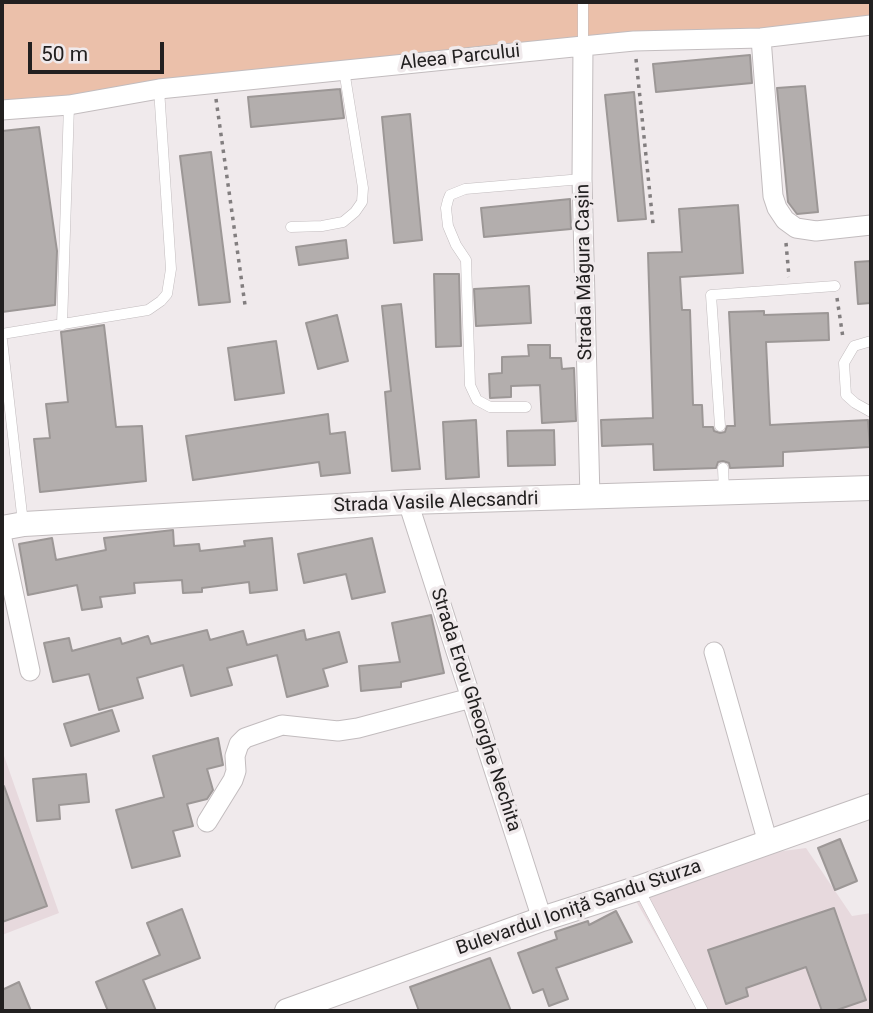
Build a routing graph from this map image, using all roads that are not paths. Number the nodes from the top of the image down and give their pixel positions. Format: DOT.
graph roads {
  1 [pos="583,2"];
  2 [pos="871,25"];
  3 [pos="761,37"];
  4 [pos="583,46"];
  5 [pos="344,70"];
  6 [pos="159,89"];
  7 [pos="69,105"];
  8 [pos="2,110"];
  9 [pos="582,179"];
  10 [pos="871,225"];
  11 [pos="291,227"];
  12 [pos="835,286"];
  13 [pos="62,325"];
  14 [pos="2,334"];
  15 [pos="2,340"];
  16 [pos="871,341"];
  17 [pos="526,407"];
  18 [pos="871,412"];
  19 [pos="720,426"];
  20 [pos="723,468"];
  21 [pos="871,488"];
  22 [pos="724,493"];
  23 [pos="590,498"];
  24 [pos="408,502"];
  25 [pos="13,526"];
  26 [pos="2,539"];
  27 [pos="713,652"];
  28 [pos="30,671"];
  29 [pos="471,698"];
  30 [pos="871,806"];
  31 [pos="207,822"];
  32 [pos="768,843"];
  33 [pos="639,888"];
  34 [pos="542,919"];
  35 [pos="317,1007"];
  36 [pos="287,1011"];
  37 [pos="703,1011"];
  1 -- 4 [label="lane"];
  2 -- 3 [label="street, Aleea Parcului"];
  3 -- 4 [label="street, Aleea Parcului"];
  3 -- 10 [label="street"];
  4 -- 5 [label="street, Aleea Parcului"];
  4 -- 9 [label="street, Strada Măgura Cașin"];
  5 -- 6 [label="street, Aleea Parcului"];
  5 -- 11 [label="lane"];
  6 -- 7 [label="street, Aleea Parcului"];
  6 -- 13 [label="lane"];
  7 -- 8 [label="street, Aleea Parcului"];
  7 -- 13 [label="lane"];
  9 -- 17 [label="lane"];
  9 -- 23 [label="street, Strada Măgura Cașin"];
  12 -- 19 [label="lane"];
  13 -- 14 [label="lane"];
  15 -- 25 [label="lane"];
  16 -- 18 [label="lane"];
  20 -- 22 [label="lane"];
  21 -- 22 [label="street, Strada Vasile Alecsandri"];
  22 -- 23 [label="street, Strada Vasile Alecsandri"];
  23 -- 24 [label="street, Strada Vasile Alecsandri"];
  24 -- 25 [label="street, Strada Vasile Alecsandri"];
  24 -- 29 [label="street, Strada Erou Gheorghe Nechita"];
  26 -- 28 [label="street"];
  27 -- 32 [label="street"];
  29 -- 31 [label="street"];
  29 -- 34 [label="street, Strada Erou Gheorghe Nechita"];
  30 -- 32 [label="street, Bulevardul Ioniță Sandu Sturza"];
  32 -- 33 [label="street, Bulevardul Ioniță Sandu Sturza"];
  33 -- 34 [label="street, Bulevardul Ioniță Sandu Sturza"];
  33 -- 37 [label="lane"];
  34 -- 35 [label="street, Bulevardul Ioniță Sandu Sturza"];
  35 -- 36 [label="street, Bulevardul Ioniță Sandu Sturza"];
}
